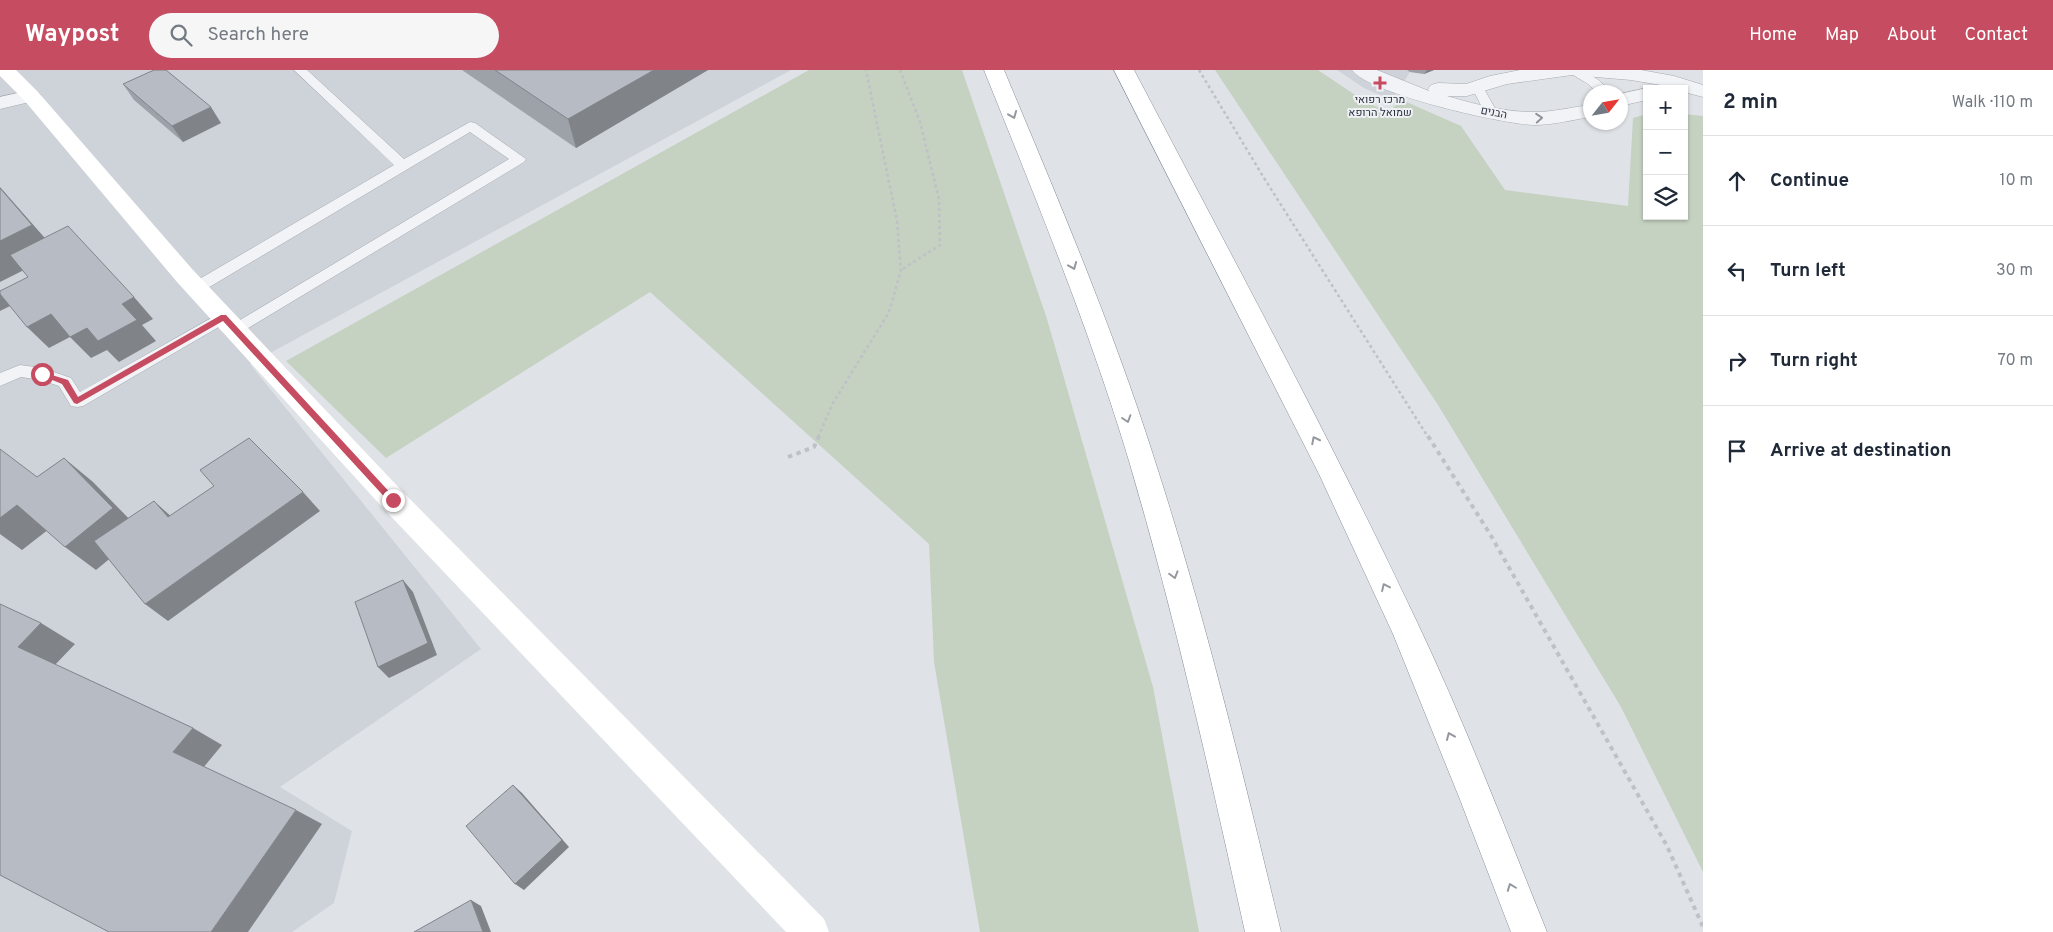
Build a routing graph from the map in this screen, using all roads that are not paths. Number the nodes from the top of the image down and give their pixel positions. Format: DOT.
graph roads {
  1 [pos="6,70"];
  2 [pos="300,70"];
  3 [pos="994,70"];
  4 [pos="1124,70"];
  5 [pos="1362,70"];
  6 [pos="1385,70"];
  7 [pos="1571,70"];
  8 [pos="1606,70"];
  9 [pos="1403,83"];
  10 [pos="1596,85"];
  11 [pos="1478,88"];
  12 [pos="1693,90"];
  13 [pos="1643,95"];
  14 [pos="30,96"];
  15 [pos="1628,98"];
  16 [pos="0,103"];
  17 [pos="1491,112"];
  18 [pos="1583,112"];
  19 [pos="403,166"];
  20 [pos="196,288"];
  21 [pos="229,323"];
  22 [pos="0,380"];
  23 [pos="811,932"];
  24 [pos="1264,932"];
  25 [pos="1529,932"];
  1 -- 14 [label="main road"];
  2 -- 19 [label="lane"];
  3 -- 24 [label="main road, one-way"];
  25 -- 4 [label="main road, one-way"];
  5 -- 9 [label="street"];
  6 -- 9 [label="street"];
  7 -- 8 [label="street, הבנים"];
  7 -- 10 [label="lane"];
  7 -- 11 [label="street, הבנים"];
  8 -- 12 [label="street, הבנים"];
  9 -- 11 [label="street, הבנים"];
  9 -- 17 [label="street, הבנים"];
  11 -- 17 [label="lane"];
  13 -- 15 [label="street"];
  14 -- 16 [label="street"];
  14 -- 20 [label="main road"];
  17 -- 18 [label="street, הבנים, one-way"];
  19 -- 20 [label="lane"];
  19 -- 21 [label="lane"];
  20 -- 21 [label="main road"];
  21 -- 22 [label="lane"];
  21 -- 23 [label="main road"];
}
